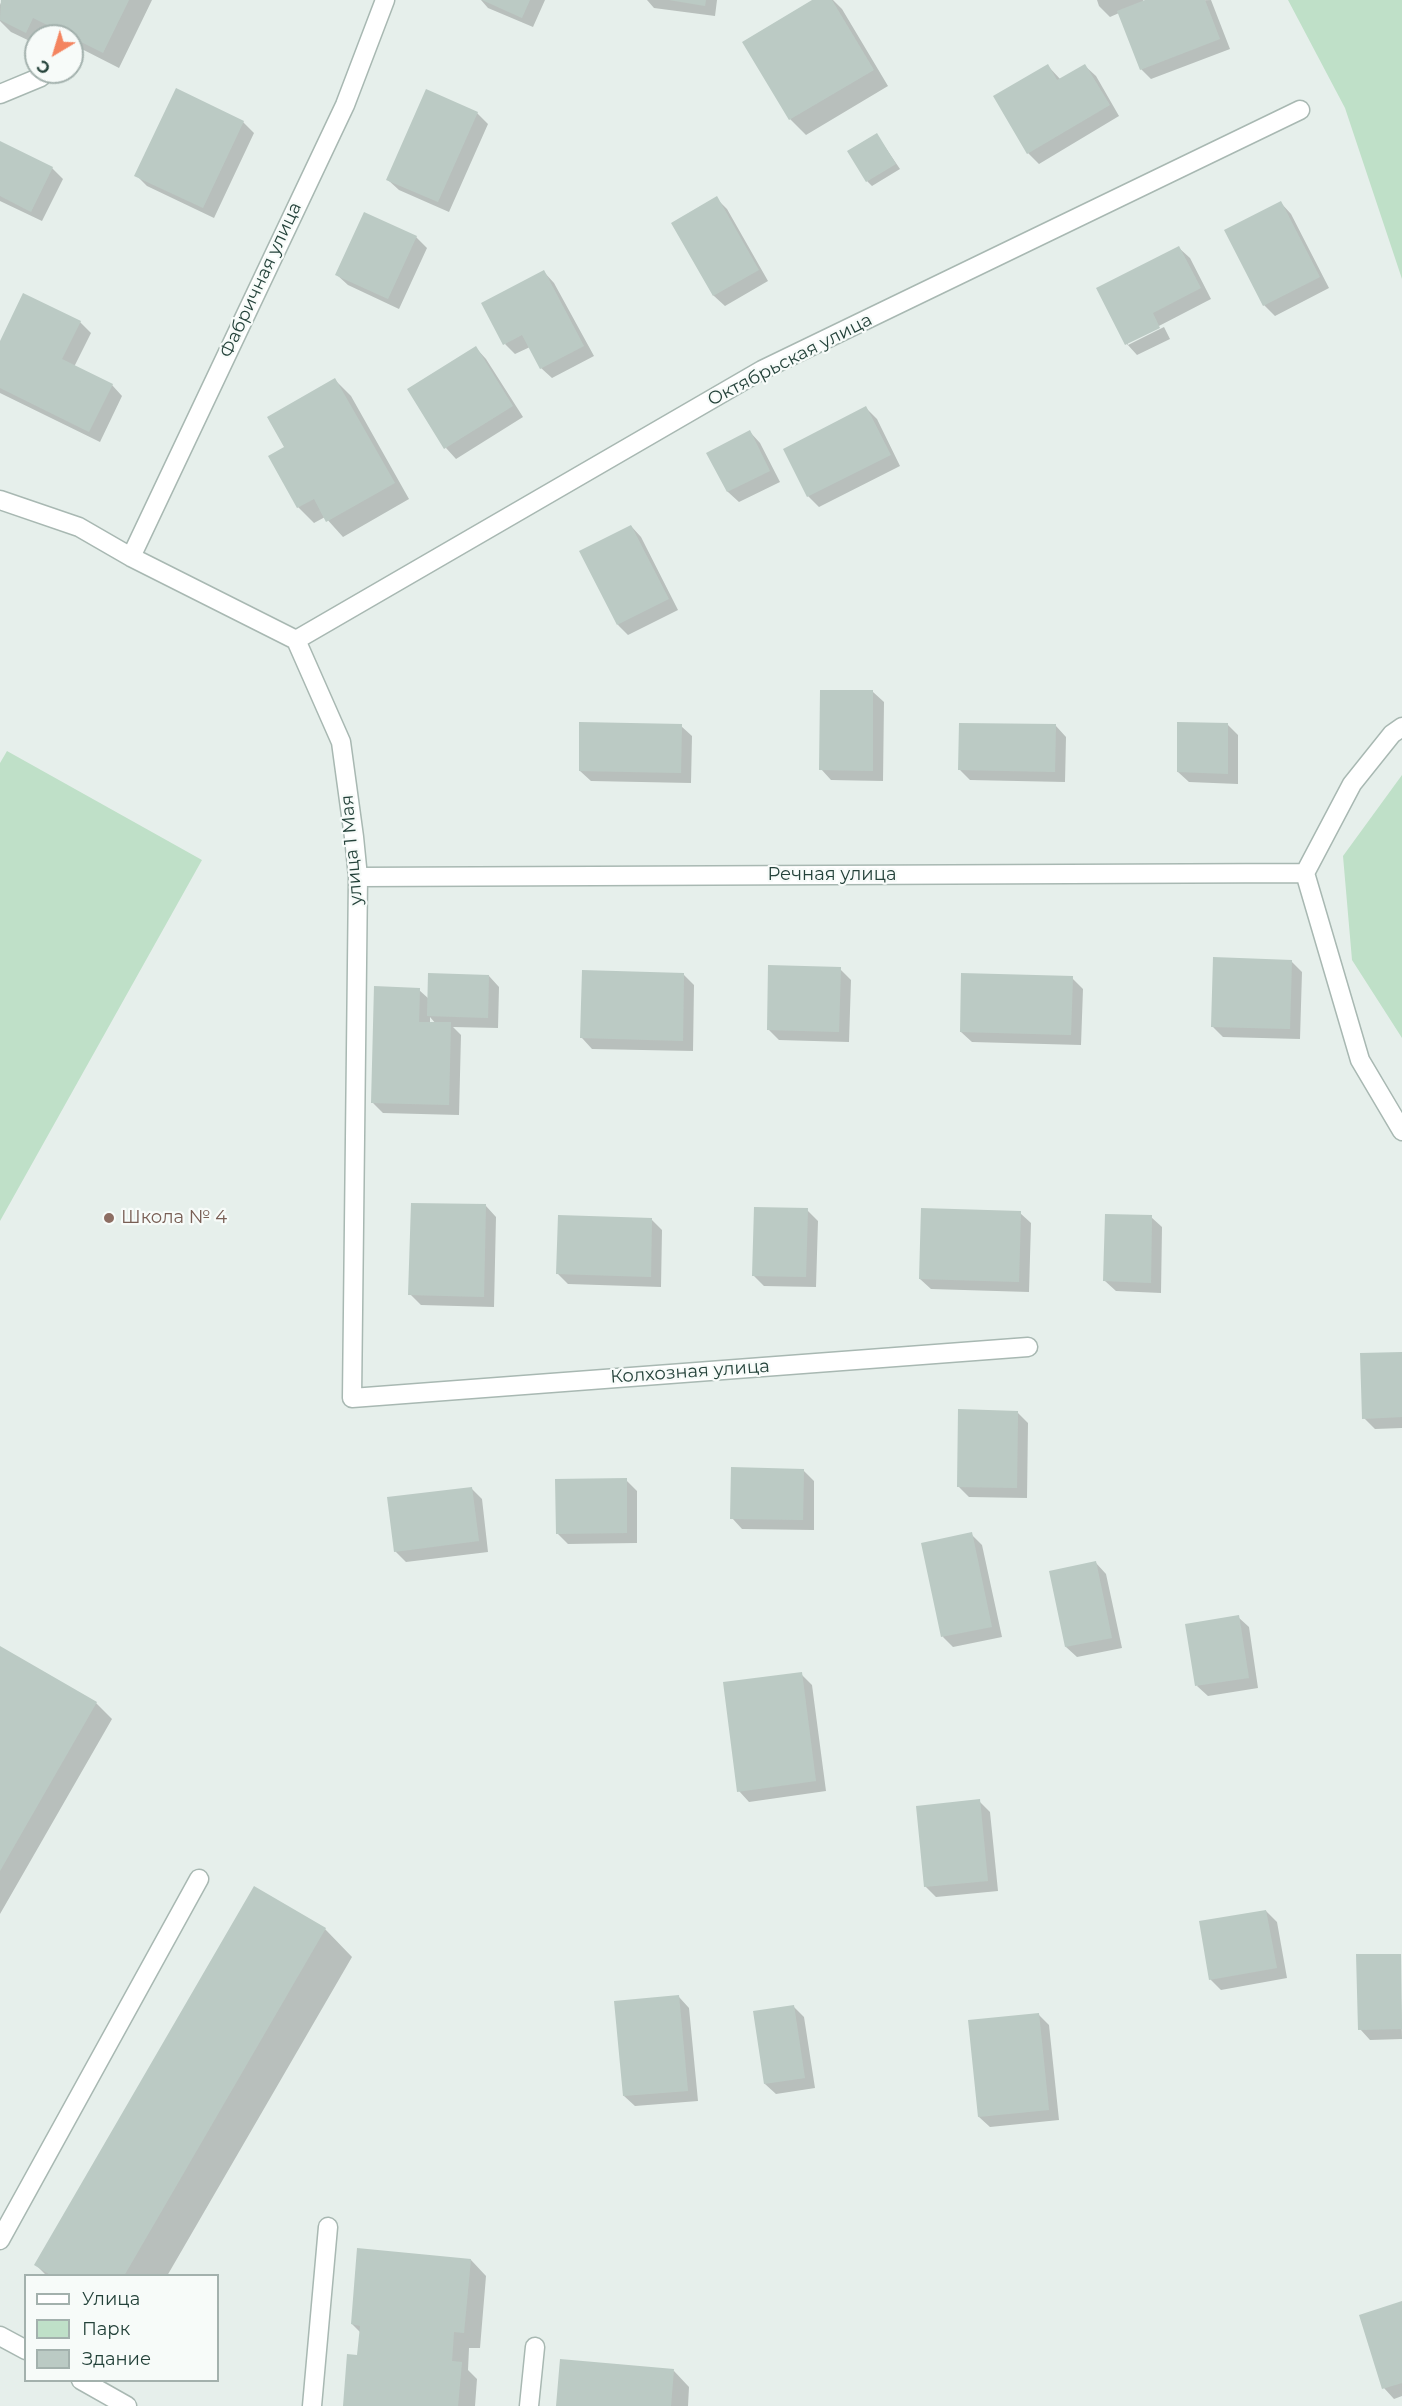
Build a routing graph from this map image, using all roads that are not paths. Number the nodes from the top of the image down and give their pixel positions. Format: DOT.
graph roads {
  1 [pos="385,0"];
  2 [pos="24,84"];
  3 [pos="0,94"];
  4 [pos="1300,110"];
  5 [pos="0,500"];
  6 [pos="131,557"];
  7 [pos="296,640"];
  8 [pos="1402,727"];
  9 [pos="1305,873"];
  10 [pos="358,877"];
  11 [pos="1402,1131"];
  12 [pos="1028,1347"];
  13 [pos="352,1398"];
  14 [pos="199,1879"];
  15 [pos="328,2227"];
  16 [pos="0,2240"];
  17 [pos="0,2336"];
  18 [pos="535,2347"];
  19 [pos="24,2349"];
  20 [pos="85,2382"];
  21 [pos="128,2406"];
  22 [pos="312,2406"];
  23 [pos="530,2406"];
  1 -- 6 [label="street, Фабричная улица"];
  2 -- 3 [label="street"];
  4 -- 7 [label="street, Октябрьская улица"];
  5 -- 6 [label="street"];
  6 -- 7 [label="street"];
  7 -- 10 [label="street, улица 1 Мая"];
  8 -- 9 [label="street"];
  9 -- 10 [label="street, Речная улица"];
  9 -- 11 [label="street"];
  10 -- 13 [label="street, улица 1 Мая"];
  12 -- 13 [label="street, Колхозная улица"];
  14 -- 16 [label="street"];
  15 -- 22 [label="street"];
  17 -- 19 [label="street"];
  18 -- 23 [label="street"];
  20 -- 21 [label="street"];
}
